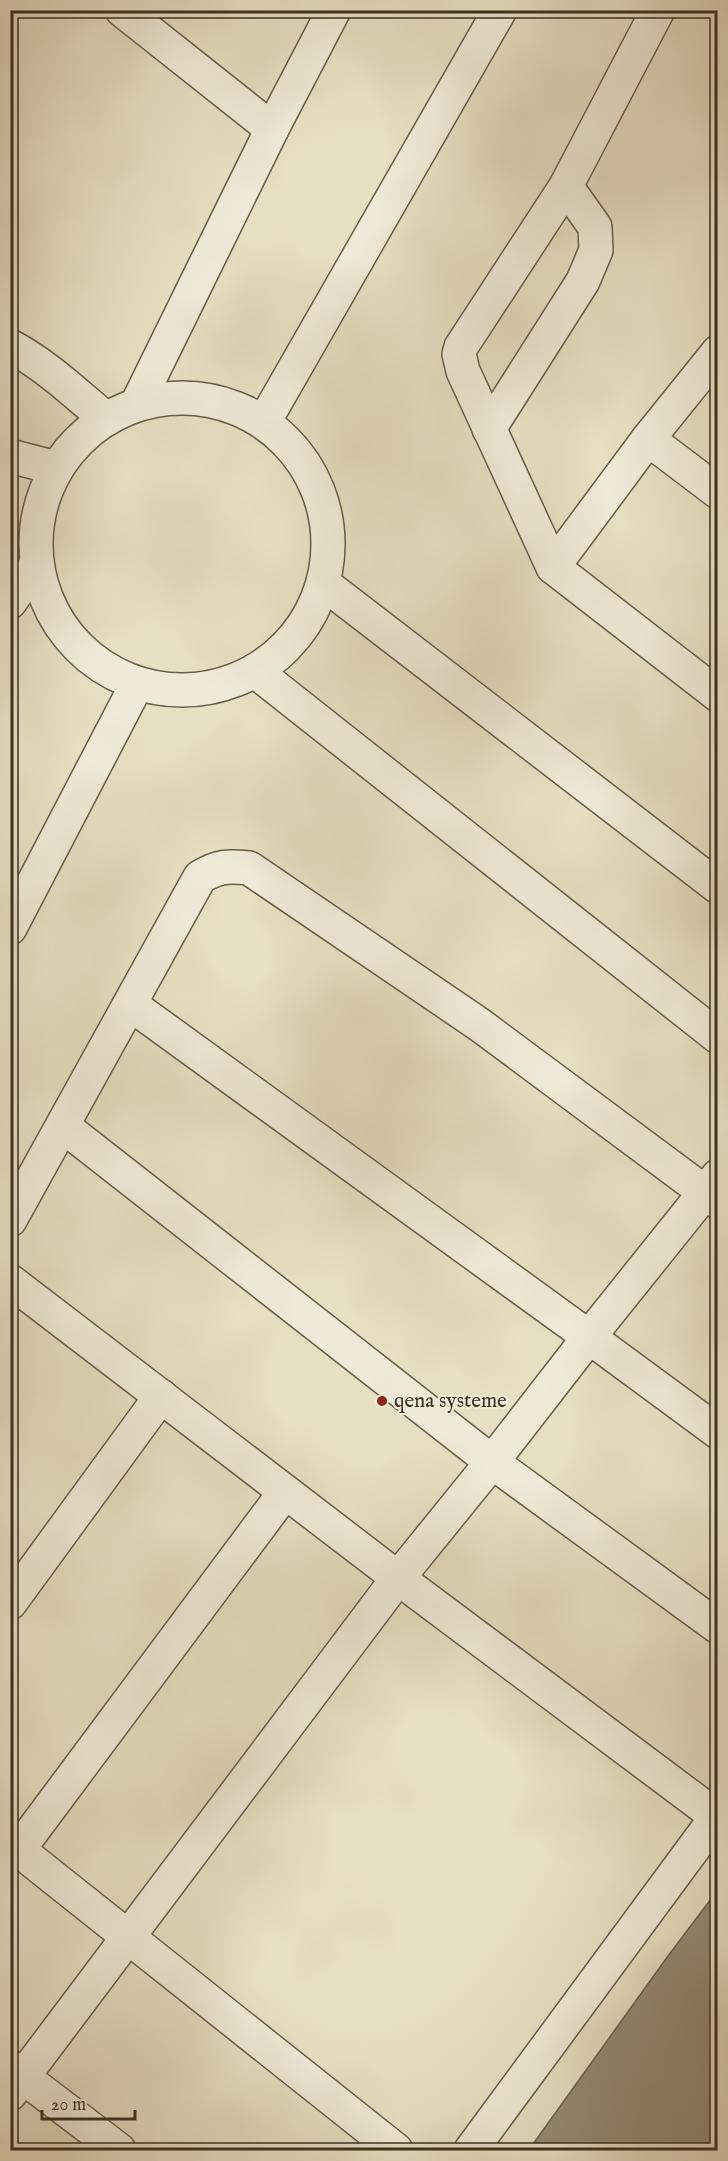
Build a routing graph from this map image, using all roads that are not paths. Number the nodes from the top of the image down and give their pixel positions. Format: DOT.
graph roads {
  1 [pos="122,10"];
  2 [pos="334,10"];
  3 [pos="500,10"];
  4 [pos="658,10"];
  5 [pos="272,129"];
  6 [pos="566,186"];
  7 [pos="10,346"];
  8 [pos="717,352"];
  9 [pos="136,404"];
  10 [pos="106,419"];
  11 [pos="264,422"];
  12 [pos="489,429"];
  13 [pos="648,439"];
  14 [pos="10,456"];
  15 [pos="56,468"];
  16 [pos="717,492"];
  17 [pos="36,565"];
  18 [pos="553,567"];
  19 [pos="323,583"];
  20 [pos="10,603"];
  21 [pos="255,671"];
  22 [pos="137,684"];
  23 [pos="717,695"];
  24 [pos="717,887"];
  25 [pos="10,928"];
  26 [pos="130,1004"];
  27 [pos="717,1037"];
  28 [pos="63,1126"];
  29 [pos="713,1190"];
  30 [pos="10,1220"];
  31 [pos="10,1281"];
  32 [pos="589,1337"];
  33 [pos="161,1396"];
  34 [pos="717,1432"];
  35 [pos="492,1462"];
  36 [pos="285,1492"];
  37 [pos="398,1578"];
  38 [pos="10,1603"];
  39 [pos="717,1627"];
  40 [pos="717,1816"];
  41 [pos="15,1846"];
  42 [pos="127,1937"];
  43 [pos="15,2079"];
  44 [pos="119,2151"];
  45 [pos="396,2151"];
  46 [pos="471,2151"];
  1 -- 5 [label="street"];
  2 -- 5 [label="street"];
  3 -- 11 [label="street"];
  4 -- 6 [label="street"];
  5 -- 9 [label="street"];
  6 -- 12 [label="street"];
  6 -- 12 [label="street"];
  7 -- 10 [label="street"];
  8 -- 13 [label="street"];
  9 -- 10 [label="street"];
  9 -- 11 [label="street"];
  10 -- 15 [label="street"];
  11 -- 19 [label="street"];
  12 -- 18 [label="street"];
  13 -- 16 [label="street"];
  13 -- 18 [label="street"];
  14 -- 15 [label="street"];
  15 -- 17 [label="street"];
  17 -- 20 [label="street"];
  17 -- 22 [label="street"];
  18 -- 23 [label="street"];
  19 -- 21 [label="street"];
  19 -- 24 [label="street"];
  21 -- 22 [label="street"];
  21 -- 27 [label="street"];
  22 -- 25 [label="street"];
  26 -- 28 [label="street"];
  26 -- 29 [label="street"];
  26 -- 32 [label="street"];
  28 -- 30 [label="street"];
  28 -- 35 [label="street"];
  29 -- 32 [label="street"];
  31 -- 33 [label="street"];
  32 -- 34 [label="street"];
  32 -- 35 [label="street"];
  33 -- 36 [label="street"];
  33 -- 38 [label="street"];
  35 -- 37 [label="street"];
  35 -- 39 [label="street"];
  36 -- 37 [label="street"];
  36 -- 41 [label="street"];
  37 -- 40 [label="street"];
  37 -- 42 [label="street"];
  40 -- 46 [label="street"];
  41 -- 42 [label="street"];
  42 -- 43 [label="street"];
  42 -- 45 [label="street"];
  43 -- 44 [label="street"];
}
